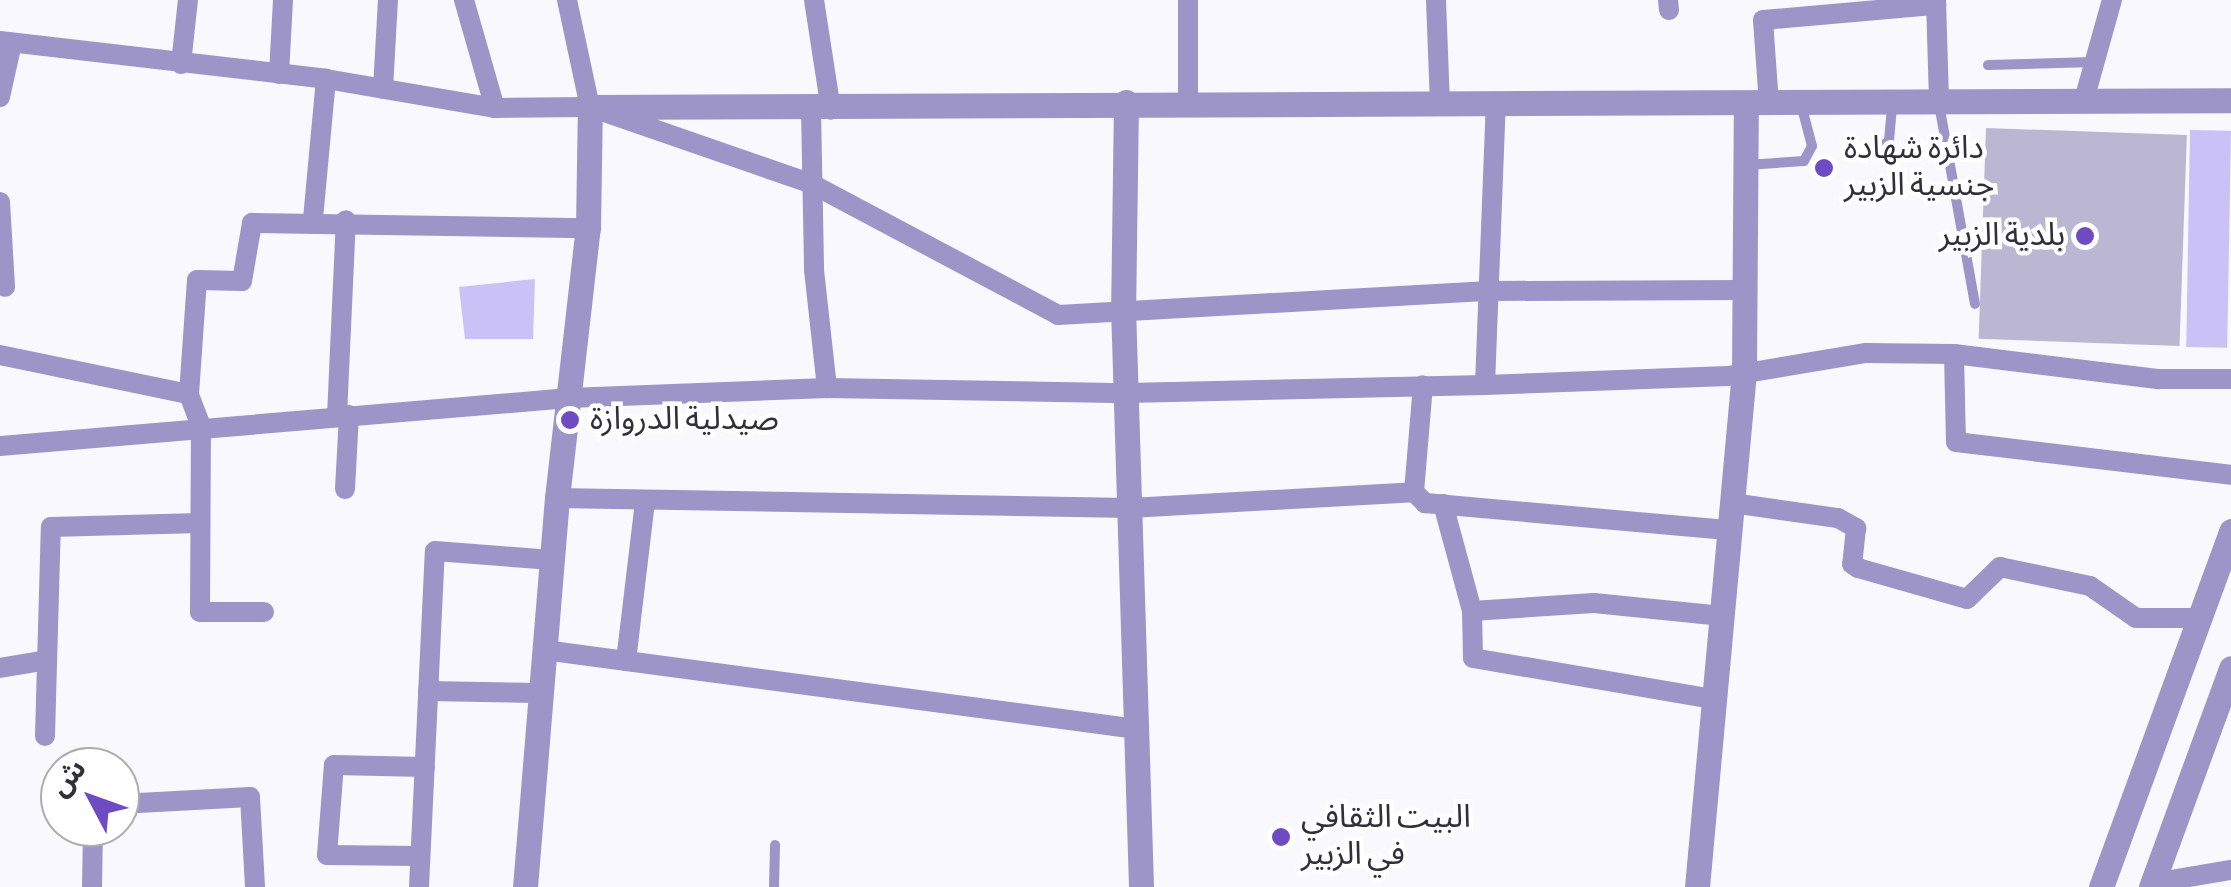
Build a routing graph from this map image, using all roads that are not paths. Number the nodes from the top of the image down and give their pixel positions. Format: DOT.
graph roads {
  1 [pos="188,0"];
  2 [pos="283,0"];
  3 [pos="388,0"];
  4 [pos="464,0"];
  5 [pos="567,0"];
  6 [pos="585,0"];
  7 [pos="814,0"];
  8 [pos="1188,0"];
  9 [pos="1436,0"];
  10 [pos="2112,0"];
  11 [pos="1936,2"];
  12 [pos="575,28"];
  13 [pos="6,42"];
  14 [pos="2095,62"];
  15 [pos="182,64"];
  16 [pos="1988,64"];
  17 [pos="279,74"];
  18 [pos="326,79"];
  19 [pos="383,89"];
  20 [pos="0,97"];
  21 [pos="2084,100"];
  22 [pos="2231,100"];
  23 [pos="1126,102"];
  24 [pos="1188,102"];
  25 [pos="1939,102"];
  26 [pos="1892,103"];
  27 [pos="1440,104"];
  28 [pos="1757,104"];
  29 [pos="1801,104"];
  30 [pos="1496,105"];
  31 [pos="590,107"];
  32 [pos="495,108"];
  33 [pos="821,110"];
  34 [pos="1867,157"];
  35 [pos="1746,165"];
  36 [pos="812,184"];
  37 [pos="0,202"];
  38 [pos="313,219"];
  39 [pos="346,220"];
  40 [pos="588,228"];
  41 [pos="6,287"];
  42 [pos="1745,290"];
  43 [pos="1489,291"];
  44 [pos="1975,304"];
  45 [pos="1123,306"];
  46 [pos="1954,354"];
  47 [pos="0,355"];
  48 [pos="1744,372"];
  49 [pos="2231,378"];
  50 [pos="1423,385"];
  51 [pos="1485,385"];
  52 [pos="827,388"];
  53 [pos="1127,393"];
  54 [pos="188,394"];
  55 [pos="569,398"];
  56 [pos="343,416"];
  57 [pos="202,426"];
  58 [pos="0,446"];
  59 [pos="2231,475"];
  60 [pos="345,489"];
  61 [pos="1414,492"];
  62 [pos="557,498"];
  63 [pos="646,502"];
  64 [pos="1732,503"];
  65 [pos="1443,504"];
  66 [pos="1130,508"];
  67 [pos="200,524"];
  68 [pos="1730,530"];
  69 [pos="2231,531"];
  70 [pos="552,560"];
  71 [pos="1472,611"];
  72 [pos="264,612"];
  73 [pos="1722,616"];
  74 [pos="2201,618"];
  75 [pos="544,650"];
  76 [pos="42,661"];
  77 [pos="626,661"];
  78 [pos="0,668"];
  79 [pos="2231,668"];
  80 [pos="428,692"];
  81 [pos="540,693"];
  82 [pos="1714,699"];
  83 [pos="1138,729"];
  84 [pos="45,736"];
  85 [pos="425,766"];
  86 [pos="140,803"];
  87 [pos="776,846"];
  88 [pos="93,847"];
  89 [pos="420,856"];
  90 [pos="2231,870"];
  91 [pos="2152,885"];
  92 [pos="92,887"];
  93 [pos="255,887"];
  94 [pos="419,887"];
  95 [pos="525,887"];
  96 [pos="774,887"];
  97 [pos="1140,887"];
  98 [pos="1697,887"];
  99 [pos="2101,887"];
  1 -- 15 [label="street"];
  2 -- 17 [label="street"];
  3 -- 19 [label="street"];
  4 -- 32 [label="street"];
  5 -- 12 [label="street"];
  6 -- 12 [label="street"];
  7 -- 33 [label="street"];
  8 -- 24 [label="street"];
  9 -- 27 [label="street"];
  10 -- 14 [label="street"];
  11 -- 25 [label="street"];
  11 -- 28 [label="street"];
  12 -- 31 [label="street"];
  13 -- 15 [label="street"];
  13 -- 20 [label="street"];
  14 -- 16 [label="lane"];
  14 -- 21 [label="street"];
  15 -- 17 [label="street"];
  17 -- 18 [label="street"];
  18 -- 19 [label="street"];
  18 -- 38 [label="street"];
  19 -- 32 [label="street"];
  21 -- 22 [label="street"];
  21 -- 25 [label="street"];
  23 -- 24 [label="street"];
  23 -- 33 [label="street"];
  23 -- 45 [label="street"];
  24 -- 27 [label="street"];
  25 -- 26 [label="street"];
  25 -- 44 [label="lane"];
  26 -- 29 [label="street"];
  26 -- 34 [label="lane"];
  27 -- 30 [label="street"];
  28 -- 29 [label="street"];
  28 -- 30 [label="street"];
  28 -- 35 [label="street"];
  29 -- 35 [label="lane"];
  30 -- 43 [label="street"];
  31 -- 32 [label="street"];
  31 -- 33 [label="street"];
  31 -- 36 [label="street"];
  31 -- 40 [label="street"];
  33 -- 36 [label="street"];
  35 -- 42 [label="street"];
  36 -- 45 [label="street"];
  36 -- 52 [label="street"];
  37 -- 41 [label="street"];
  38 -- 39 [label="street"];
  38 -- 54 [label="street"];
  39 -- 40 [label="street"];
  39 -- 56 [label="street"];
  40 -- 55 [label="street"];
  42 -- 43 [label="street"];
  42 -- 48 [label="street"];
  43 -- 45 [label="street"];
  43 -- 51 [label="street"];
  45 -- 53 [label="street"];
  46 -- 48 [label="street"];
  46 -- 49 [label="street"];
  46 -- 59 [label="street"];
  47 -- 54 [label="street"];
  48 -- 51 [label="street"];
  48 -- 64 [label="street"];
  50 -- 51 [label="street"];
  50 -- 53 [label="street"];
  50 -- 61 [label="street"];
  52 -- 53 [label="street"];
  52 -- 55 [label="street"];
  53 -- 66 [label="street"];
  54 -- 57 [label="street"];
  55 -- 56 [label="street"];
  55 -- 62 [label="street"];
  56 -- 57 [label="street"];
  56 -- 60 [label="street"];
  57 -- 58 [label="street"];
  57 -- 67 [label="street"];
  61 -- 65 [label="street"];
  61 -- 66 [label="street"];
  62 -- 63 [label="street"];
  62 -- 70 [label="street"];
  63 -- 66 [label="street"];
  63 -- 77 [label="street"];
  64 -- 68 [label="street"];
  64 -- 74 [label="street"];
  65 -- 68 [label="street"];
  65 -- 71 [label="street"];
  66 -- 83 [label="street"];
  67 -- 72 [label="street"];
  67 -- 76 [label="street"];
  68 -- 73 [label="street"];
  69 -- 74 [label="street"];
  70 -- 75 [label="street"];
  70 -- 80 [label="street"];
  71 -- 73 [label="street"];
  71 -- 82 [label="street"];
  73 -- 82 [label="street"];
  74 -- 99 [label="street"];
  75 -- 77 [label="street"];
  75 -- 81 [label="street"];
  76 -- 78 [label="street"];
  76 -- 84 [label="street"];
  77 -- 83 [label="street"];
  79 -- 91 [label="street"];
  80 -- 81 [label="street"];
  80 -- 85 [label="street"];
  81 -- 95 [label="street"];
  82 -- 98 [label="street"];
  83 -- 97 [label="street"];
  85 -- 89 [label="street"];
  85 -- 89 [label="street"];
  86 -- 93 [label="street"];
  87 -- 96 [label="lane"];
  88 -- 92 [label="street"];
  89 -- 94 [label="street"];
  90 -- 91 [label="street"];
}
